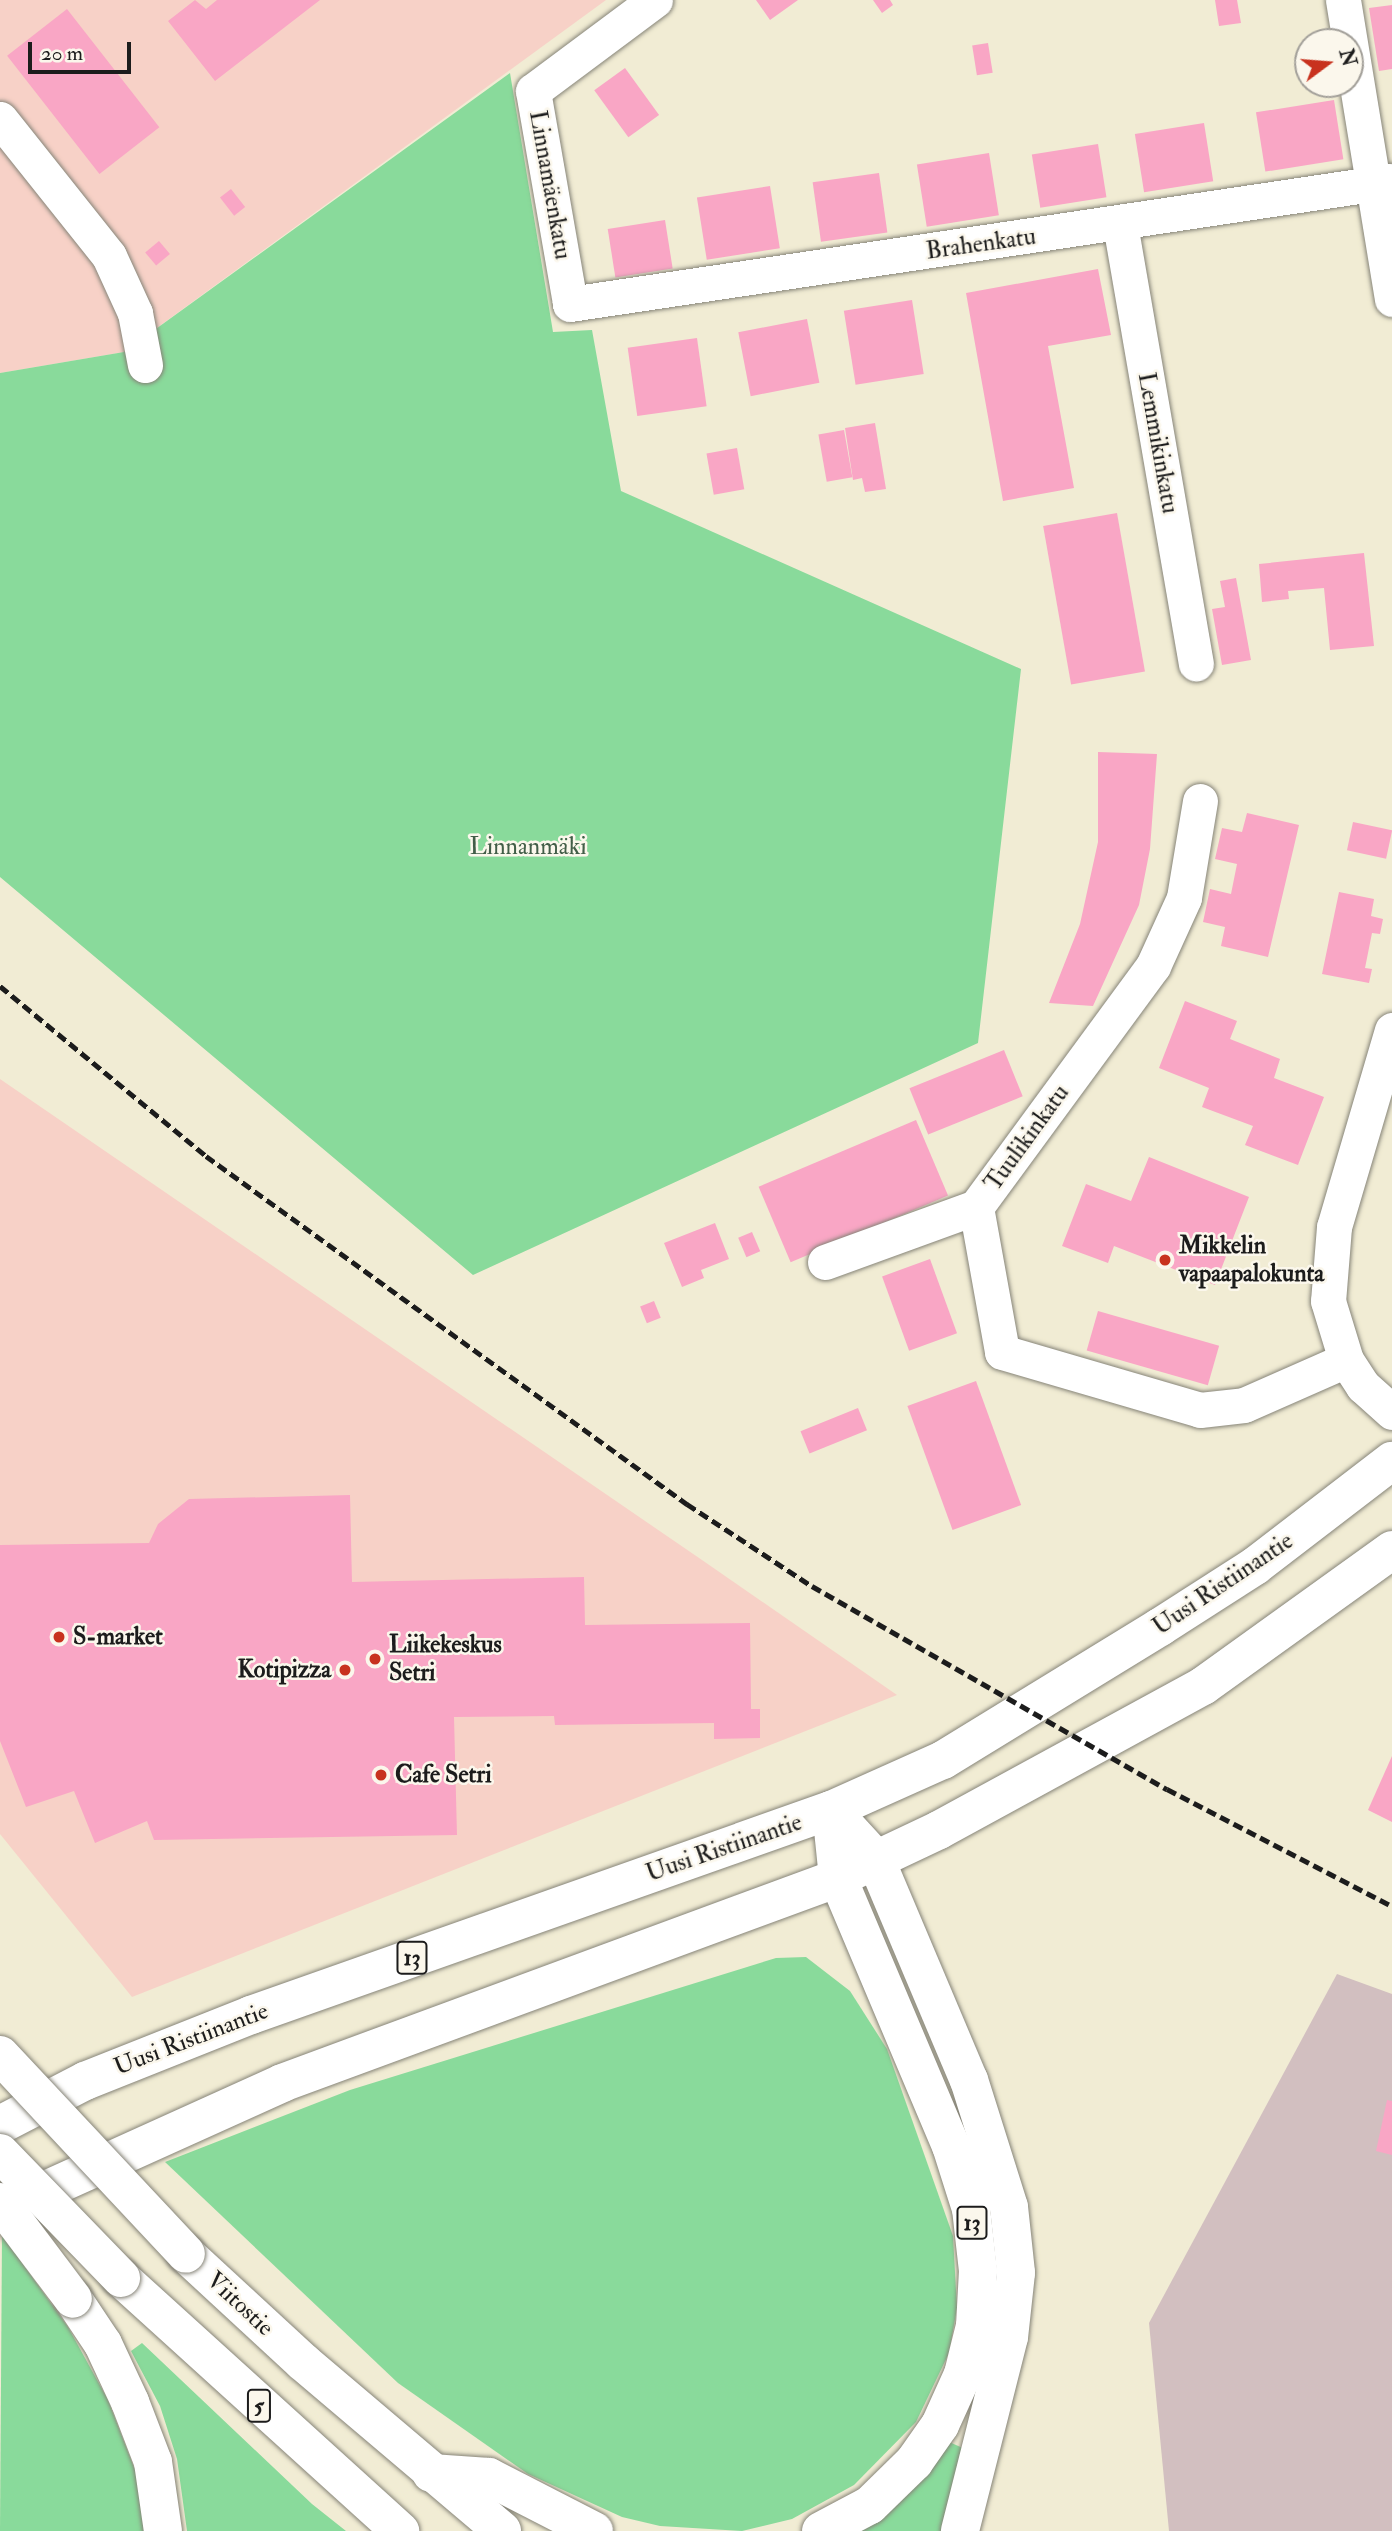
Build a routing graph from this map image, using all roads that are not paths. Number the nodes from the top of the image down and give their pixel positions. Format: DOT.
graph roads {
  1 [pos="655,0"];
  2 [pos="1343,0"];
  3 [pos="0,119"];
  4 [pos="1384,183"];
  5 [pos="1119,223"];
  6 [pos="1392,299"];
  7 [pos="570,304"];
  8 [pos="145,365"];
  9 [pos="1196,663"];
  10 [pos="1200,801"];
  11 [pos="1392,1030"];
  12 [pos="976,1208"];
  13 [pos="825,1262"];
  14 [pos="1346,1360"];
  15 [pos="1392,1412"];
  16 [pos="1392,1461"];
  17 [pos="1392,1550"];
  18 [pos="831,1810"];
  19 [pos="875,1858"];
  20 [pos="838,1878"];
  21 [pos="0,2056"];
  22 [pos="0,2125"];
  23 [pos="0,2153"];
  24 [pos="0,2202"];
  25 [pos="0,2211"];
  26 [pos="431,2473"];
  27 [pos="163,2531"];
  28 [pos="400,2531"];
  29 [pos="502,2531"];
  30 [pos="594,2531"];
  31 [pos="821,2531"];
  32 [pos="960,2531"];
  1 -- 7 [label="street, Linnamäenkatu"];
  2 -- 4 [label="street"];
  3 -- 8 [label="street"];
  4 -- 5 [label="street, Brahenkatu"];
  4 -- 6 [label="street"];
  5 -- 7 [label="street, Brahenkatu"];
  5 -- 9 [label="street, Lemmikinkatu"];
  10 -- 12 [label="street, Tuulikinkatu"];
  11 -- 14 [label="street"];
  12 -- 13 [label="street"];
  12 -- 14 [label="street, Tuulikinkatu"];
  14 -- 15 [label="street"];
  16 -- 18 [label="main road, Uusi Ristiinantie"];
  17 -- 19 [label="main road"];
  18 -- 19 [label="main road"];
  18 -- 20 [label="main road"];
  18 -- 22 [label="main road, Uusi Ristiinantie / 13"];
  19 -- 20 [label="main road"];
  19 -- 32 [label="main road"];
  20 -- 25 [label="main road"];
  20 -- 31 [label="main road, 13"];
  21 -- 26 [label="main road, Viitostie, bridge"];
  23 -- 28 [label="main road, 5, bridge"];
  24 -- 27 [label="main road, bridge"];
  26 -- 29 [label="main road, Viitostie"];
  26 -- 30 [label="main road"];
}
